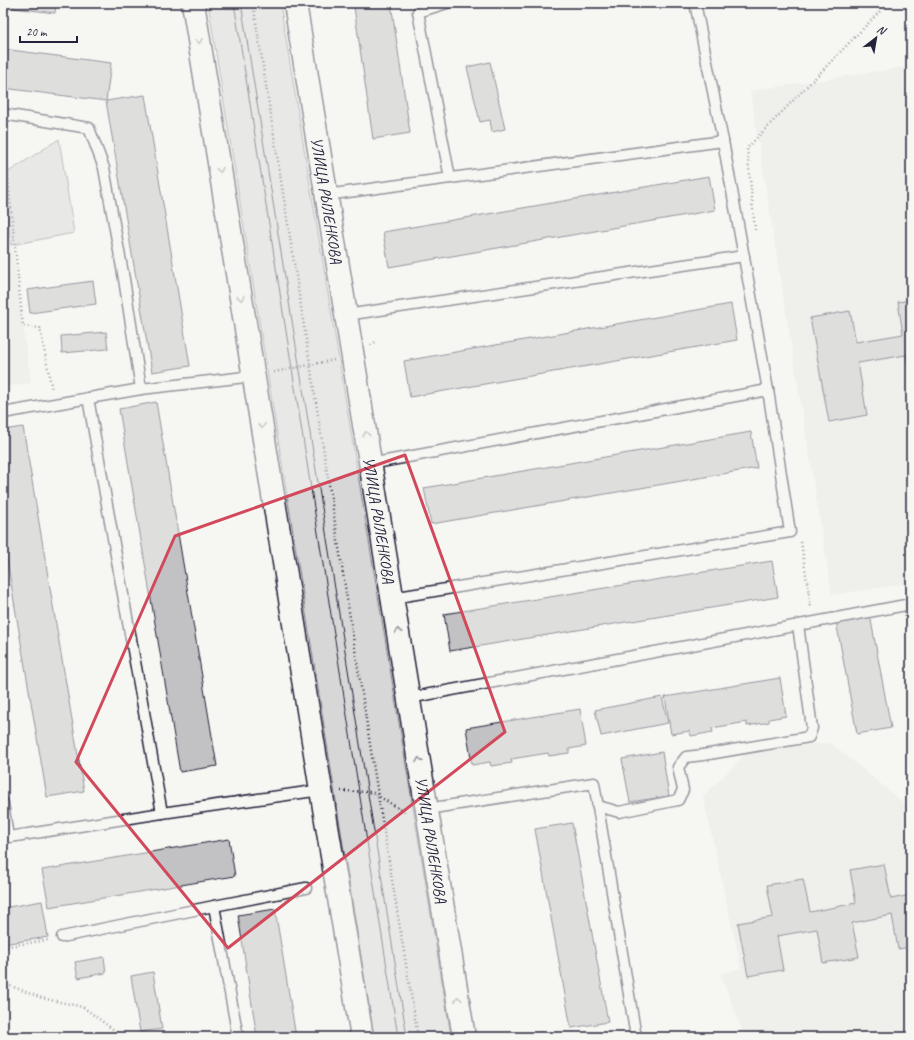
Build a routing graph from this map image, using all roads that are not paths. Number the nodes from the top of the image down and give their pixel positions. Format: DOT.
graph roads {
  1 [pos="193,3"];
  2 [pos="295,3"];
  3 [pos="447,3"];
  4 [pos="695,3"];
  5 [pos="3,114"];
  6 [pos="723,141"];
  7 [pos="450,178"];
  8 [pos="326,194"];
  9 [pos="744,256"];
  10 [pos="346,315"];
  11 [pos="254,376"];
  12 [pos="141,389"];
  13 [pos="768,390"];
  14 [pos="88,398"];
  15 [pos="3,414"];
  16 [pos="370,464"];
  17 [pos="392,598"];
  18 [pos="910,608"];
  19 [pos="798,625"];
  20 [pos="409,698"];
  21 [pos="321,790"];
  22 [pos="3,803"];
  23 [pos="598,806"];
  24 [pos="162,813"];
  25 [pos="428,816"];
  26 [pos="6,837"];
  27 [pos="306,888"];
  28 [pos="214,906"];
  29 [pos="62,937"];
  30 [pos="238,1037"];
  31 [pos="362,1037"];
  32 [pos="464,1037"];
  33 [pos="636,1037"];
  1 -- 11 [label="main road, one-way"];
  2 -- 8 [label="main road, УЛИЦА РЫЛЕНКОВА"];
  3 -- 7 [label="lane"];
  4 -- 6 [label="lane"];
  5 -- 12 [label="lane"];
  6 -- 7 [label="lane"];
  6 -- 9 [label="lane"];
  7 -- 8 [label="lane"];
  8 -- 10 [label="main road, УЛИЦА РЫЛЕНКОВА"];
  9 -- 10 [label="lane"];
  9 -- 13 [label="lane"];
  16 -- 10 [label="main road, УЛИЦА РЫЛЕНКОВА, one-way"];
  11 -- 12 [label="lane"];
  11 -- 21 [label="main road, one-way"];
  12 -- 14 [label="lane"];
  13 -- 16 [label="lane"];
  13 -- 17 [label="lane"];
  14 -- 15 [label="lane"];
  14 -- 24 [label="lane"];
  16 -- 17 [label="main road, УЛИЦА РЫЛЕНКОВА"];
  20 -- 17 [label="main road, УЛИЦА РЫЛЕНКОВА, one-way"];
  18 -- 19 [label="lane"];
  19 -- 20 [label="lane"];
  19 -- 23 [label="lane"];
  25 -- 20 [label="main road, УЛИЦА РЫЛЕНКОВА, one-way"];
  21 -- 24 [label="lane"];
  21 -- 31 [label="main road"];
  22 -- 26 [label="lane"];
  23 -- 25 [label="lane"];
  23 -- 33 [label="lane"];
  24 -- 26 [label="lane"];
  32 -- 25 [label="main road, УЛИЦА РЫЛЕНКОВА, one-way"];
  27 -- 28 [label="lane"];
  28 -- 29 [label="lane"];
  28 -- 30 [label="lane"];
}
